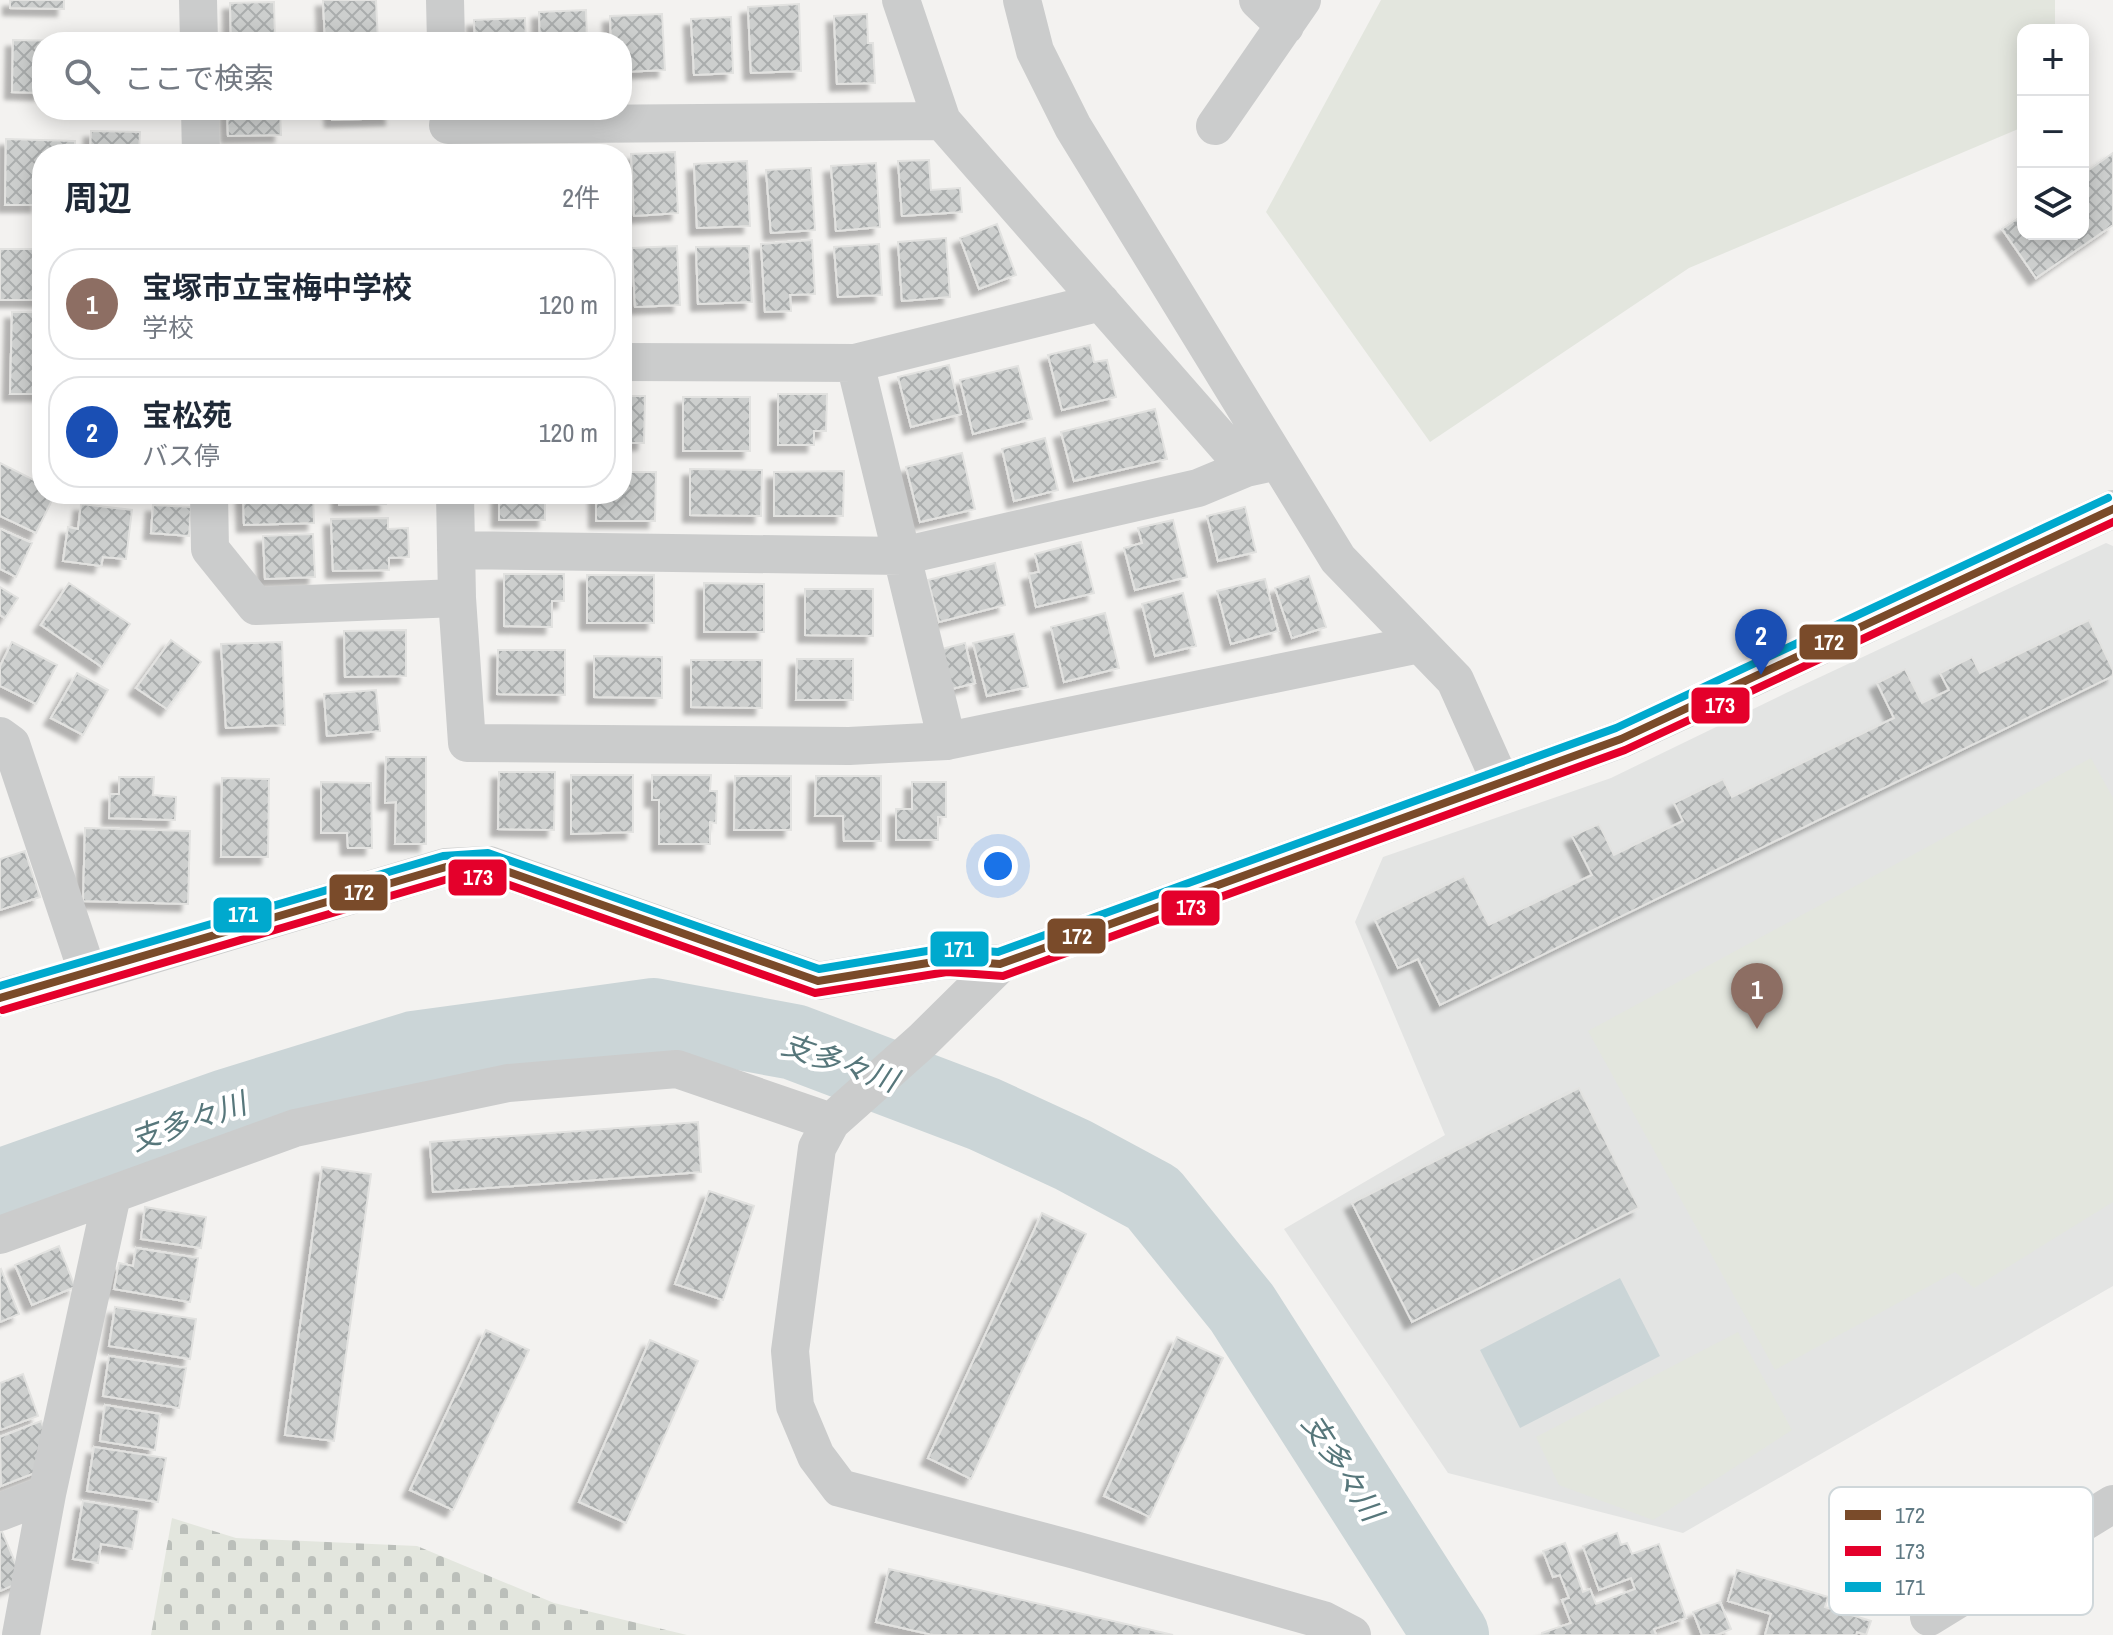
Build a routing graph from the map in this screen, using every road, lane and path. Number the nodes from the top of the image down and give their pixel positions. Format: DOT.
graph roads {
  1 [pos="198,0"];
  2 [pos="445,0"];
  3 [pos="901,0"];
  4 [pos="1022,0"];
  5 [pos="1282,9"];
  6 [pos="199,32"];
  7 [pos="446,32"];
  8 [pos="200,120"];
  9 [pos="942,121"];
  10 [pos="1215,126"];
  11 [pos="448,130"];
  12 [pos="201,144"];
  13 [pos="1101,302"];
  14 [pos="632,362"];
  15 [pos="855,363"];
  16 [pos="1262,464"];
  17 [pos="209,504"];
  18 [pos="455,504"];
  19 [pos="2113,509"];
  20 [pos="456,550"];
  21 [pos="902,556"];
  22 [pos="457,598"];
  23 [pos="1420,644"];
  24 [pos="0,736"];
  25 [pos="947,741"];
  26 [pos="1501,783"];
  27 [pos="1000,964"];
  28 [pos="88,974"];
  29 [pos="0,998"];
  30 [pos="843,1112"];
  31 [pos="112,1195"];
  32 [pos="0,1235"];
  33 [pos="47,1494"];
  34 [pos="2113,1504"];
  35 [pos="0,1512"];
  36 [pos="2093,1516"];
  37 [pos="1932,1615"];
  38 [pos="1929,1617"];
  39 [pos="21,1635"];
  40 [pos="1352,1635"];
  1 -- 6 [label="street"];
  2 -- 7 [label="street"];
  3 -- 9 [label="street"];
  4 -- 16 [label="street"];
  5 -- 10 [label="street"];
  8 -- 12 [label="street"];
  9 -- 11 [label="street"];
  9 -- 13 [label="street"];
  13 -- 15 [label="street"];
  13 -- 16 [label="street"];
  14 -- 15 [label="street"];
  15 -- 21 [label="street"];
  16 -- 21 [label="street"];
  16 -- 23 [label="street"];
  17 -- 22 [label="street"];
  18 -- 20 [label="street"];
  19 -- 26 [label="street"];
  20 -- 21 [label="street"];
  20 -- 22 [label="street"];
  21 -- 25 [label="street"];
  22 -- 25 [label="street"];
  23 -- 25 [label="street"];
  23 -- 26 [label="street"];
  24 -- 28 [label="street"];
  26 -- 27 [label="street"];
  27 -- 28 [label="street"];
  27 -- 30 [label="street"];
  28 -- 29 [label="street"];
  30 -- 31 [label="street"];
  30 -- 40 [label="street"];
  31 -- 32 [label="street"];
  31 -- 33 [label="street"];
  33 -- 35 [label="street"];
  33 -- 39 [label="street"];
  34 -- 36 [label="street"];
  37 -- 38 [label="street"];
}
